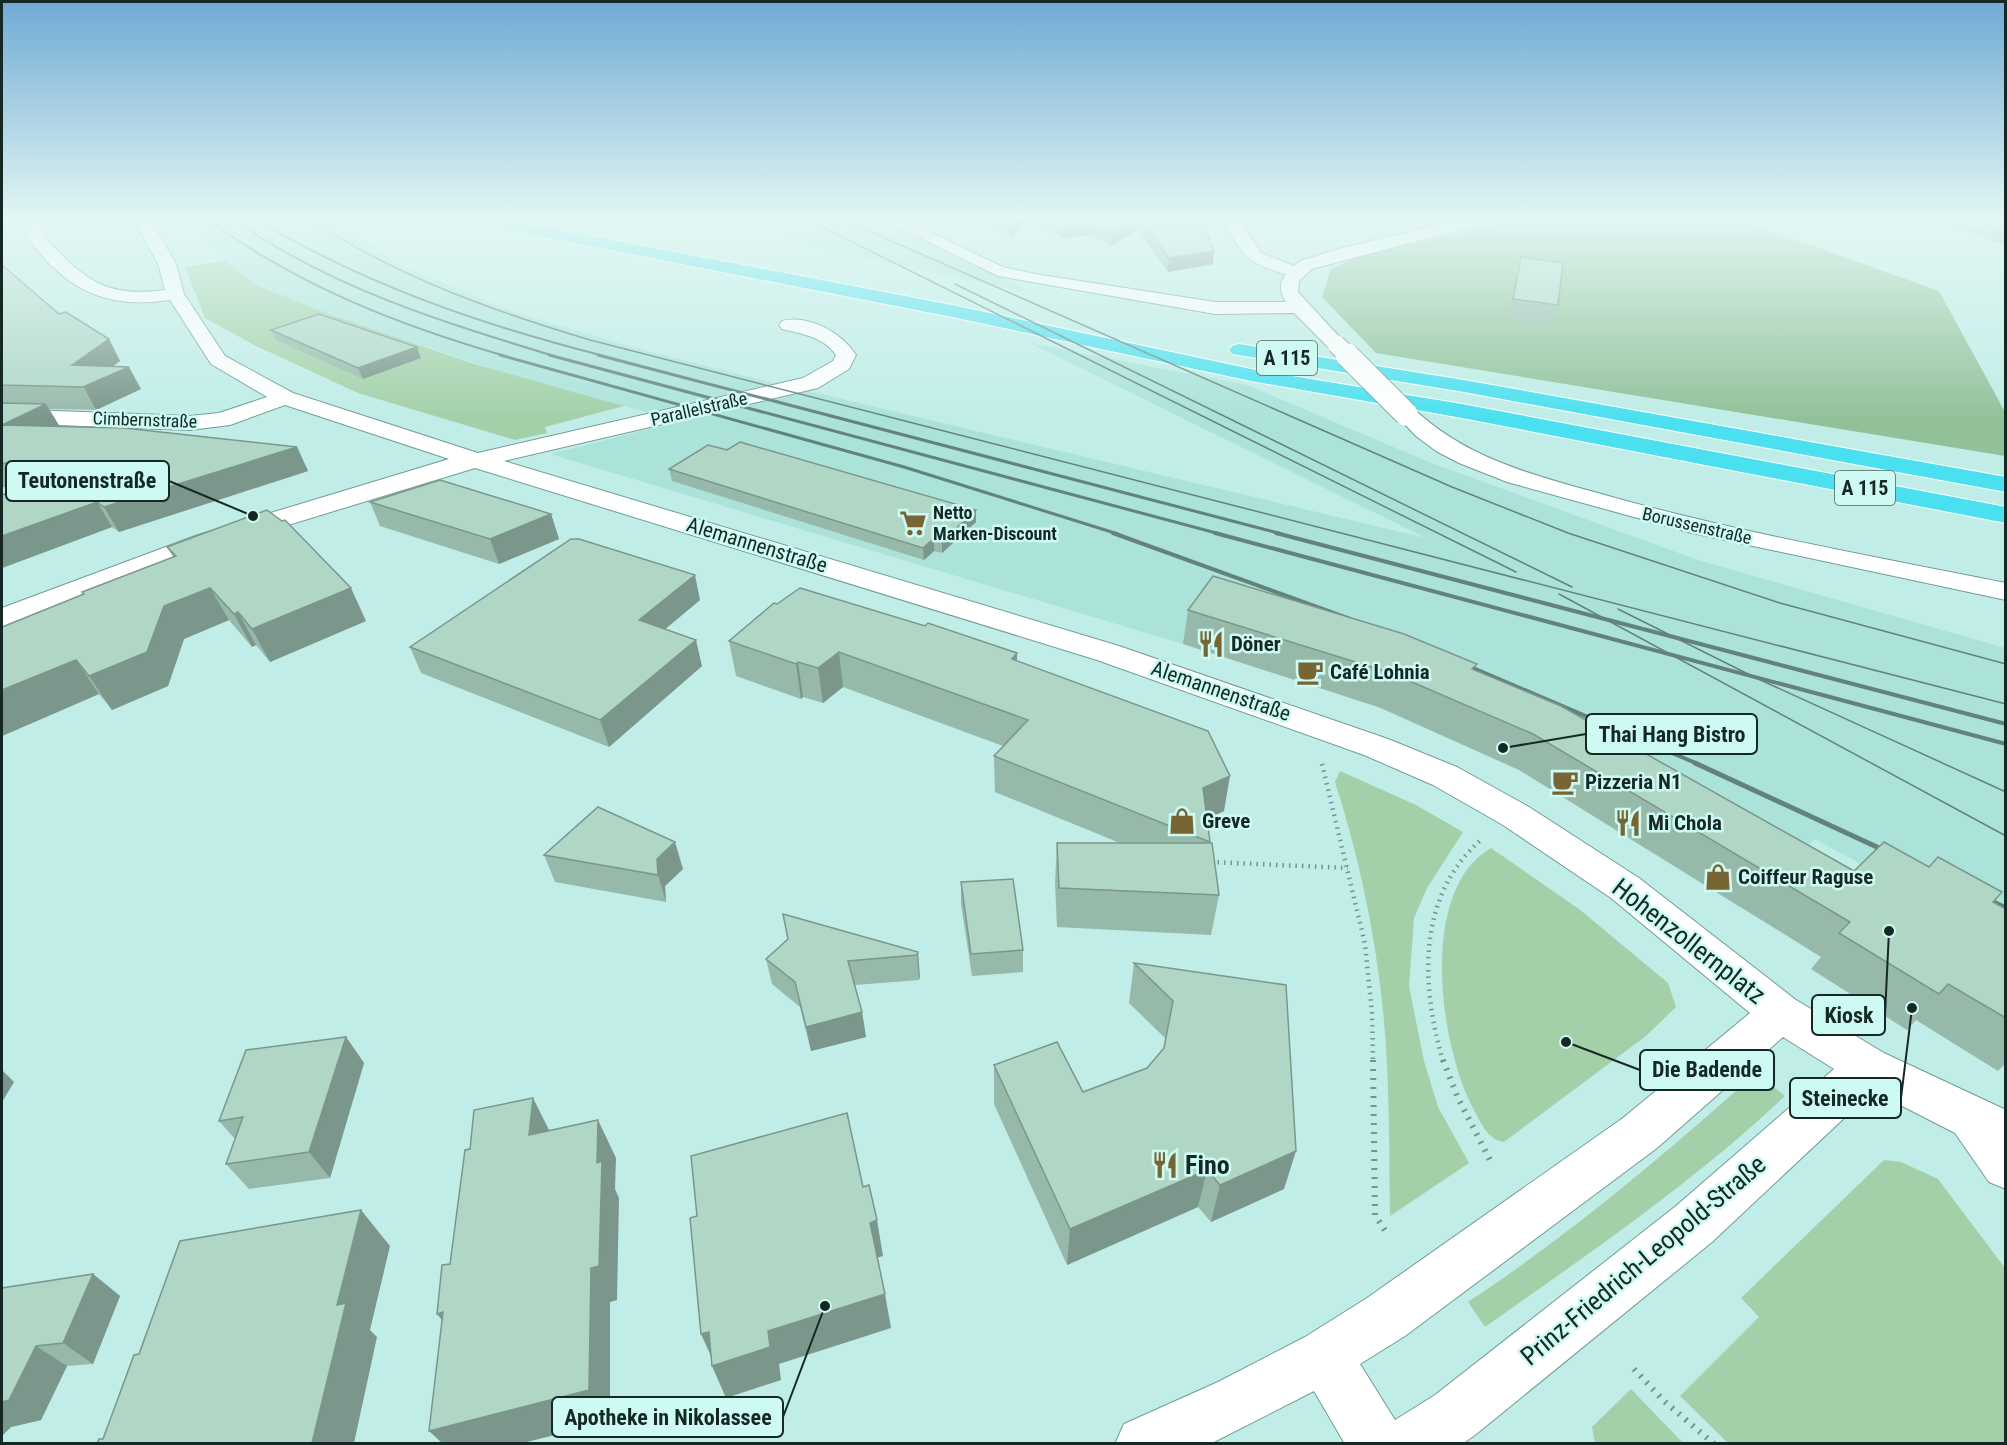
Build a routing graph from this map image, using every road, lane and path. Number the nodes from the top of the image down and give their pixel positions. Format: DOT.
graph roads {
  1 [pos="93,285"];
  2 [pos="173,285"];
  3 [pos="820,285"];
  4 [pos="917,285"];
  5 [pos="1077,285"];
  6 [pos="1290,285"];
  7 [pos="175,294"];
  8 [pos="1299,306"];
  9 [pos="789,325"];
  10 [pos="1131,329"];
  11 [pos="1223,346"];
  12 [pos="1464,386"];
  13 [pos="285,398"];
  14 [pos="2,416"];
  15 [pos="477,460"];
  16 [pos="1724,460"];
  17 [pos="2006,467"];
  18 [pos="2006,485"];
  19 [pos="2006,515"];
  20 [pos="2006,530"];
  21 [pos="2006,592"];
  22 [pos="2,618"];
  23 [pos="1376,747"];
  24 [pos="1324,759"];
  25 [pos="1485,837"];
  26 [pos="1202,861"];
  27 [pos="1348,868"];
  28 [pos="1781,1013"];
  29 [pos="1868,1067"];
  30 [pos="1988,1125"];
  31 [pos="1492,1164"];
  32 [pos="2006,1166"];
  33 [pos="1386,1232"];
  34 [pos="1324,1356"];
  35 [pos="1634,1368"];
  36 [pos="1144,1443"];
  37 [pos="1377,1443"];
  38 [pos="1410,1443"];
  39 [pos="1714,1443"];
  1 -- 7 [label="street"];
  2 -- 7 [label="street, Alemannenstraße"];
  3 -- 16 [label="highway, A 115"];
  4 -- 10 [label="highway"];
  5 -- 8 [label="street"];
  6 -- 8 [label="street"];
  7 -- 13 [label="street, Alemannenstraße"];
  8 -- 21 [label="street, Borussenstraße, bridge"];
  9 -- 15 [label="street, Parallelstraße"];
  11 -- 12 [label="highway, A 115"];
  12 -- 17 [label="highway"];
  12 -- 18 [label="highway, A 115"];
  13 -- 14 [label="street, Cimbernstraße"];
  13 -- 15 [label="street, Alemannenstraße"];
  15 -- 22 [label="street"];
  15 -- 23 [label="street, Alemannenstraße"];
  16 -- 19 [label="highway, A 115"];
  16 -- 20 [label="highway"];
  23 -- 28 [label="street, Hohenzollernplatz"];
  24 -- 27 [label="path"];
  25 -- 31 [label="path"];
  26 -- 27 [label="path"];
  27 -- 33 [label="path"];
  28 -- 29 [label="street, Hohenzollernplatz"];
  28 -- 34 [label="street"];
  29 -- 30 [label="street, Hohenzollernplatz"];
  29 -- 38 [label="street, Prinz-Friedrich-Leopold-Straße"];
  30 -- 32 [label="street"];
  34 -- 36 [label="street"];
  34 -- 37 [label="street"];
  35 -- 39 [label="path"];
}
